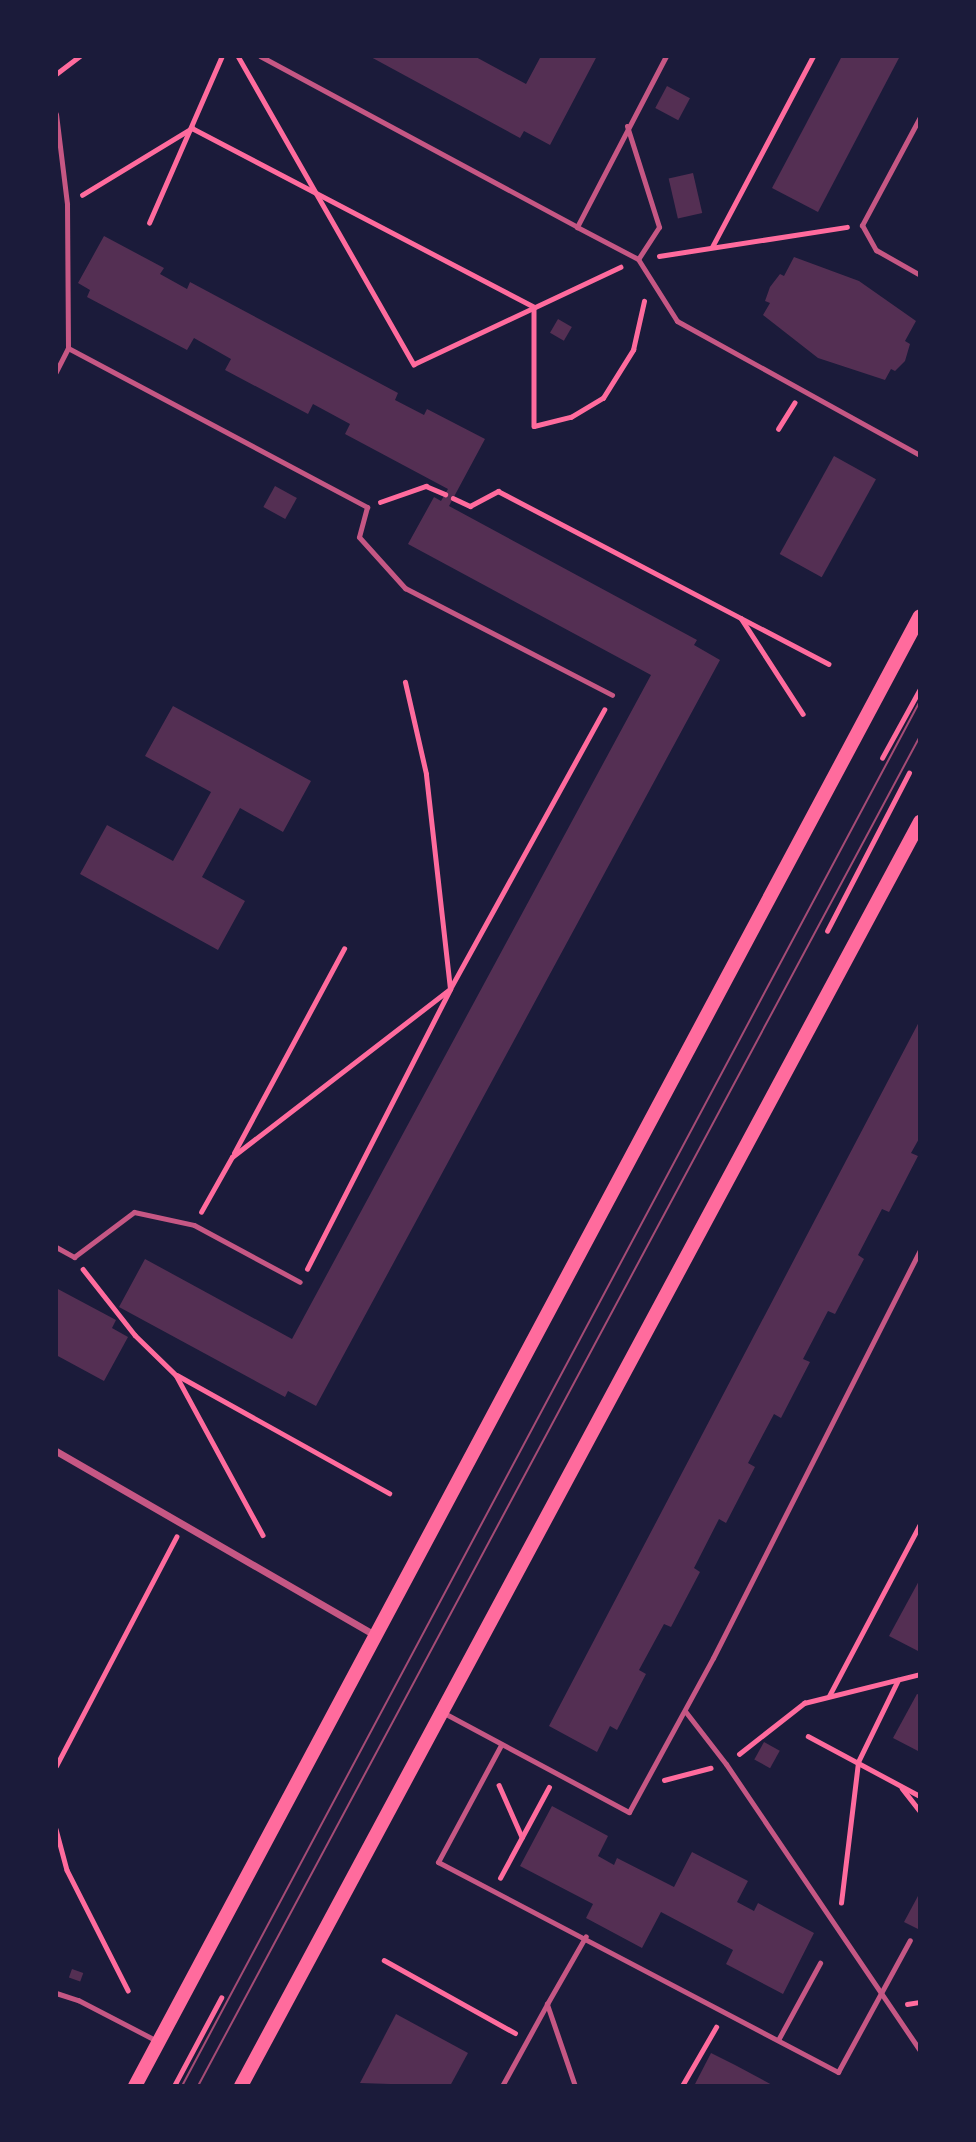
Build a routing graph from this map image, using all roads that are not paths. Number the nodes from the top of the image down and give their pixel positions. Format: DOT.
graph roads {
  1 [pos="260,56"];
  2 [pos="666,56"];
  3 [pos="56,114"];
  4 [pos="920,117"];
  5 [pos="627,127"];
  6 [pos="577,227"];
  7 [pos="638,259"];
  8 [pos="920,275"];
  9 [pos="68,348"];
  10 [pos="56,372"];
  11 [pos="920,455"];
  12 [pos="920,616"];
  13 [pos="612,695"];
  14 [pos="920,822"];
  15 [pos="56,1247"];
  16 [pos="920,1250"];
  17 [pos="300,1282"];
  18 [pos="56,1451"];
  19 [pos="375,1635"];
  20 [pos="685,1711"];
  21 [pos="442,1712"];
  22 [pos="501,1745"];
  23 [pos="586,1936"];
  24 [pos="910,1940"];
  25 [pos="820,1963"];
  26 [pos="56,1993"];
  27 [pos="880,1994"];
  28 [pos="547,2004"];
  29 [pos="778,2040"];
  30 [pos="159,2042"];
  31 [pos="920,2051"];
  32 [pos="135,2086"];
  33 [pos="241,2086"];
  34 [pos="502,2086"];
  35 [pos="575,2086"];
  1 -- 6 [label="lane"];
  2 -- 5 [label="lane"];
  3 -- 9 [label="lane"];
  4 -- 8 [label="lane"];
  5 -- 6 [label="lane"];
  5 -- 7 [label="lane"];
  6 -- 7 [label="lane"];
  7 -- 11 [label="lane"];
  9 -- 10 [label="lane"];
  9 -- 13 [label="lane"];
  12 -- 19 [label="main road"];
  14 -- 21 [label="main road"];
  15 -- 17 [label="lane"];
  16 -- 20 [label="lane"];
  18 -- 19 [label="street"];
  19 -- 30 [label="main road"];
  20 -- 22 [label="lane"];
  20 -- 27 [label="lane"];
  21 -- 22 [label="lane"];
  21 -- 33 [label="main road"];
  22 -- 23 [label="lane"];
  23 -- 28 [label="lane"];
  23 -- 29 [label="lane"];
  24 -- 27 [label="lane"];
  25 -- 29 [label="lane"];
  26 -- 30 [label="lane"];
  27 -- 29 [label="lane"];
  27 -- 31 [label="lane"];
  28 -- 34 [label="lane"];
  28 -- 35 [label="lane"];
  30 -- 32 [label="main road"];
}
